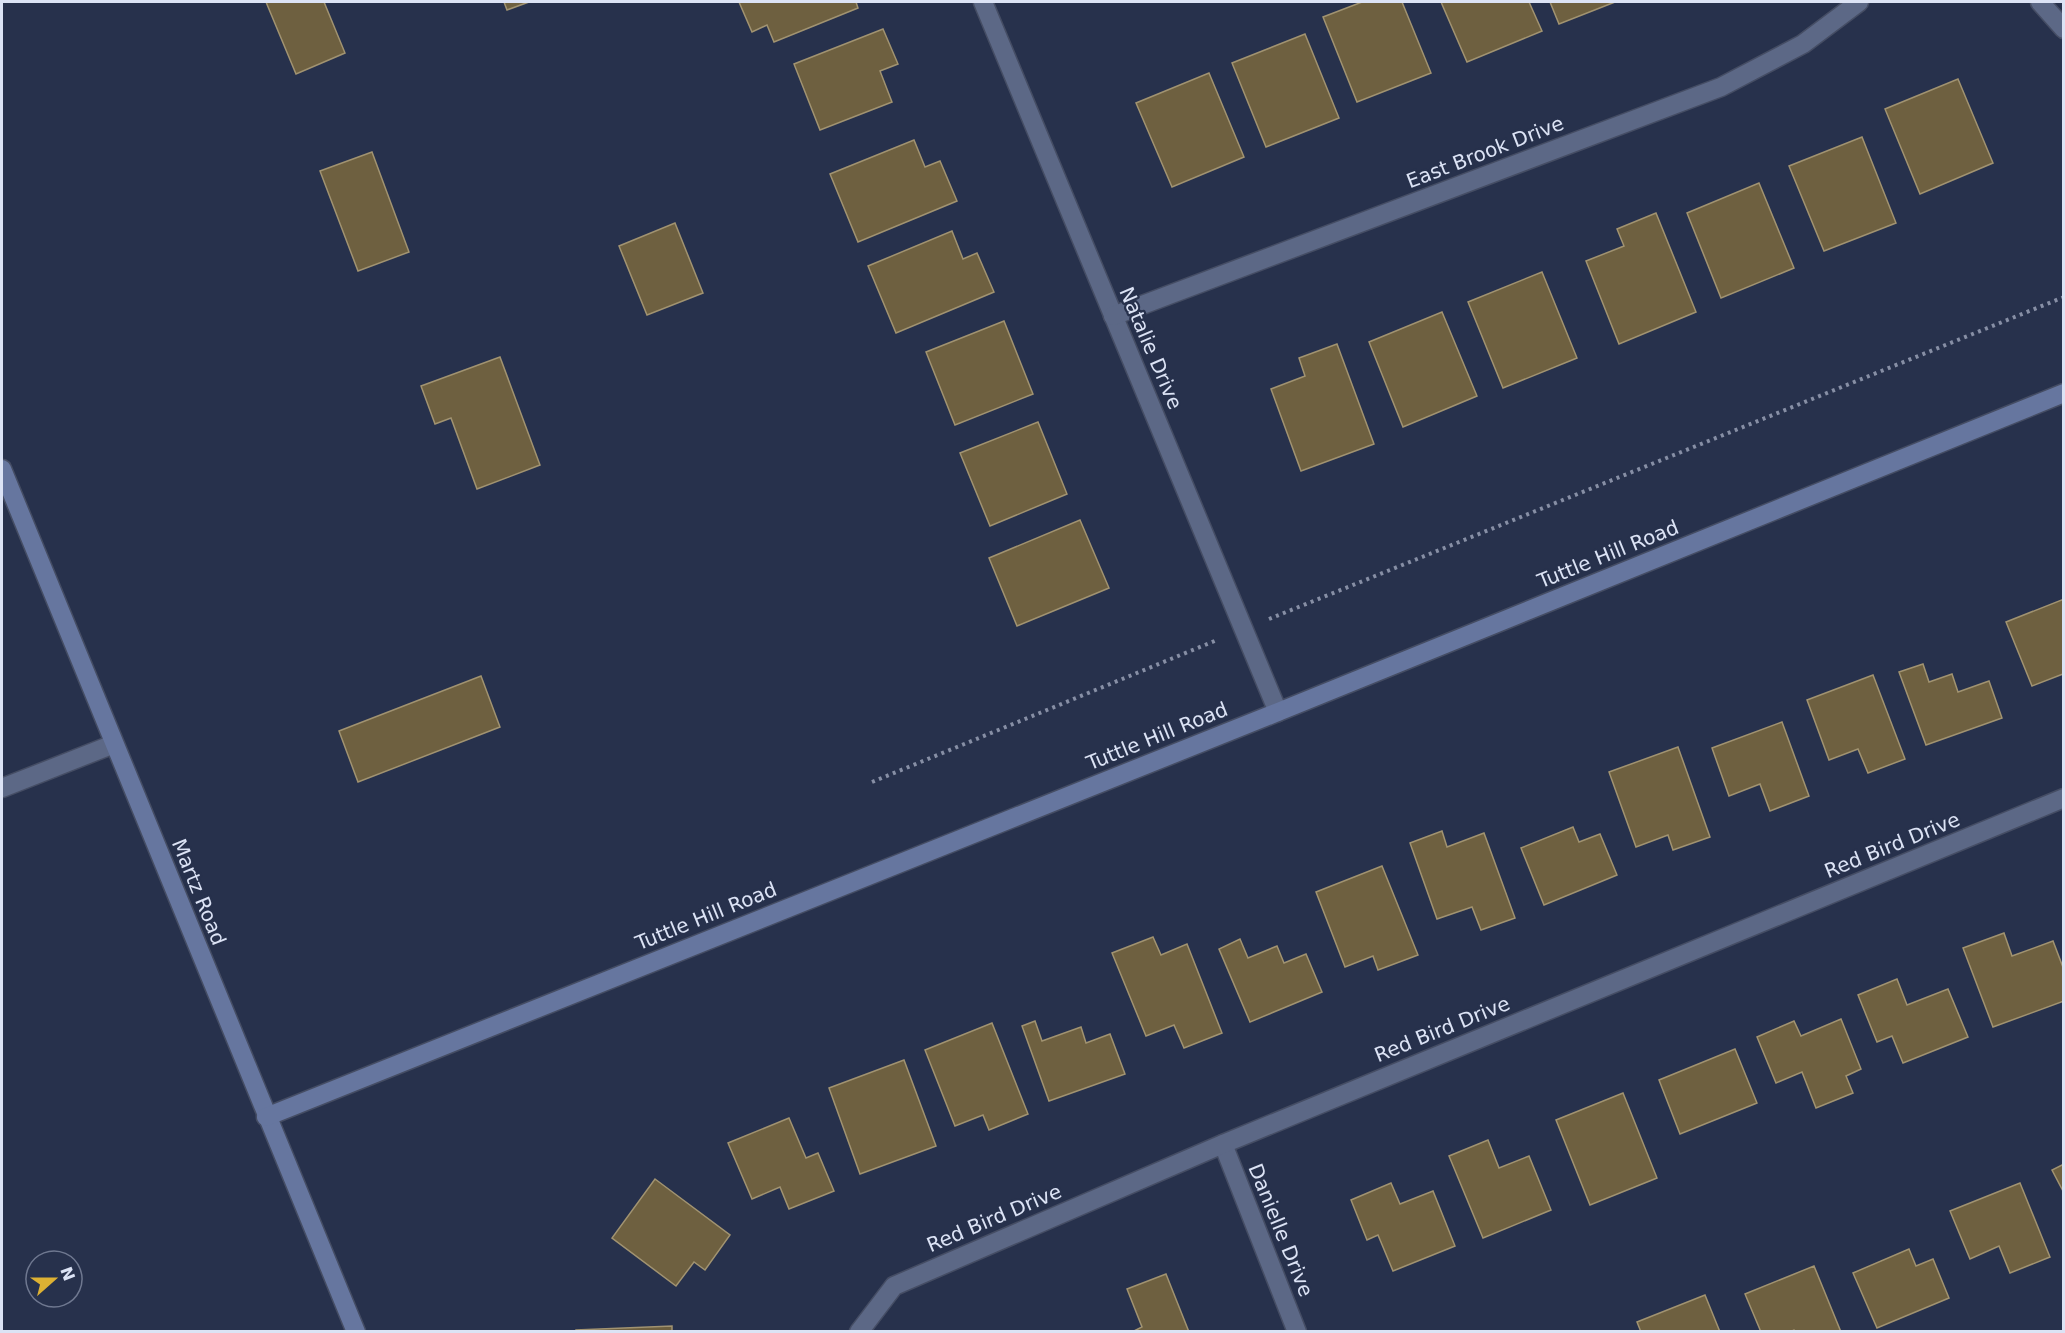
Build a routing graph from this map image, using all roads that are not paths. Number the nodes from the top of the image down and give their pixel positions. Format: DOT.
graph roads {
  1 [pos="983,2"];
  2 [pos="1859,2"];
  3 [pos="2040,2"];
  4 [pos="2064,29"];
  5 [pos="1113,316"];
  6 [pos="2064,393"];
  7 [pos="2,469"];
  8 [pos="1278,712"];
  9 [pos="114,744"];
  10 [pos="2,788"];
  11 [pos="2064,798"];
  12 [pos="266,1117"];
  13 [pos="1223,1144"];
  14 [pos="356,1332"];
  15 [pos="859,1332"];
  16 [pos="1297,1332"];
  1 -- 5 [label="street, Natalie Drive"];
  2 -- 5 [label="street, East Brook Drive"];
  3 -- 4 [label="street"];
  5 -- 8 [label="street, Natalie Drive"];
  6 -- 8 [label="main road, Tuttle Hill Road"];
  7 -- 9 [label="main road, Martz Road"];
  8 -- 12 [label="main road, Tuttle Hill Road"];
  9 -- 10 [label="street"];
  9 -- 12 [label="main road, Martz Road"];
  11 -- 13 [label="street, Red Bird Drive"];
  12 -- 14 [label="main road, Martz Road"];
  13 -- 15 [label="street, Red Bird Drive"];
  13 -- 16 [label="street, Danielle Drive"];
}
